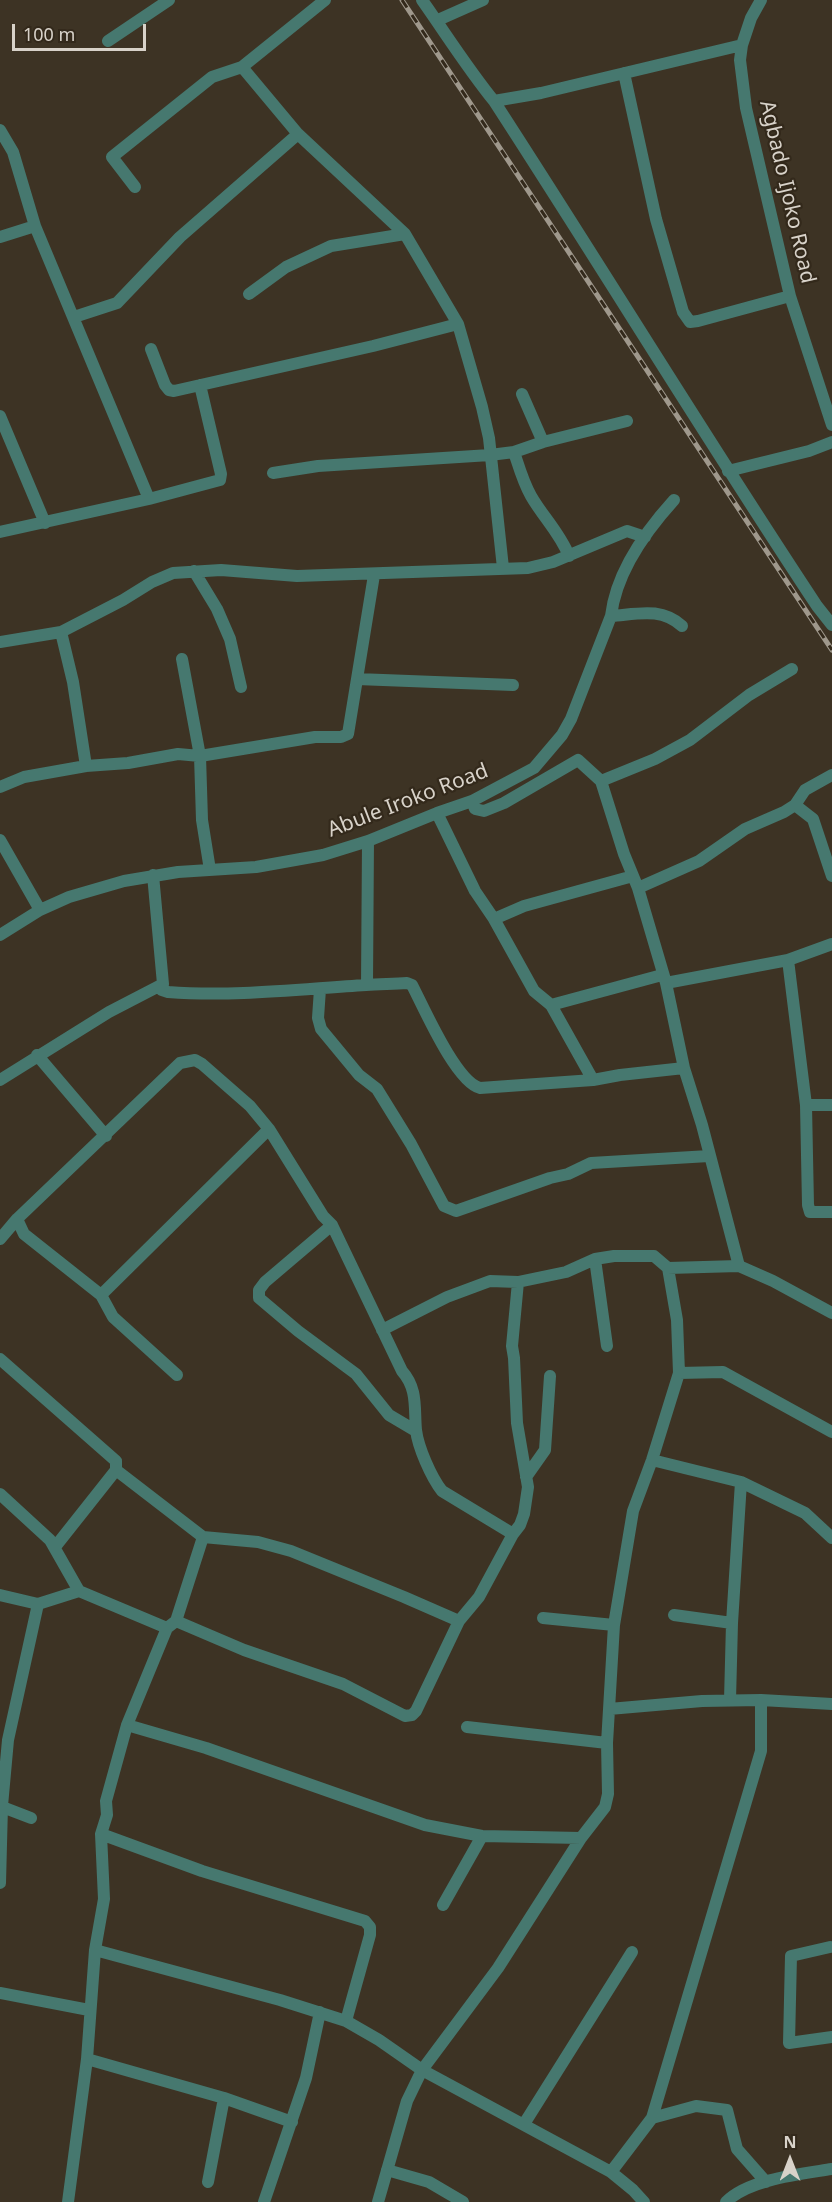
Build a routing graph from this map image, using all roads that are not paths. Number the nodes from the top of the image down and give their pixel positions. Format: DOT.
graph roads {
  1 [pos="169,0"];
  2 [pos="325,0"];
  3 [pos="422,0"];
  4 [pos="483,0"];
  5 [pos="761,0"];
  6 [pos="438,20"];
  7 [pos="108,41"];
  8 [pos="742,45"];
  9 [pos="242,68"];
  10 [pos="624,73"];
  11 [pos="494,101"];
  12 [pos="0,130"];
  13 [pos="298,134"];
  14 [pos="135,187"];
  15 [pos="35,226"];
  16 [pos="405,234"];
  17 [pos="0,237"];
  18 [pos="249,294"];
  19 [pos="790,296"];
  20 [pos="74,317"];
  21 [pos="458,324"];
  22 [pos="151,349"];
  23 [pos="200,386"];
  24 [pos="522,394"];
  25 [pos="829,407"];
  26 [pos="0,416"];
  27 [pos="627,421"];
  28 [pos="832,425"];
  29 [pos="543,442"];
  30 [pos="832,442"];
  31 [pos="514,452"];
  32 [pos="490,455"];
  33 [pos="728,471"];
  34 [pos="273,473"];
  35 [pos="148,499"];
  36 [pos="674,501"];
  37 [pos="45,523"];
  38 [pos="0,532"];
  39 [pos="645,537"];
  40 [pos="569,556"];
  41 [pos="503,568"];
  42 [pos="194,571"];
  43 [pos="374,575"];
  44 [pos="611,616"];
  45 [pos="832,625"];
  46 [pos="682,626"];
  47 [pos="61,632"];
  48 [pos="0,642"];
  49 [pos="182,659"];
  50 [pos="792,669"];
  51 [pos="357,679"];
  52 [pos="513,685"];
  53 [pos="241,687"];
  54 [pos="200,756"];
  55 [pos="86,766"];
  56 [pos="832,775"];
  57 [pos="601,781"];
  58 [pos="0,787"];
  59 [pos="472,801"];
  60 [pos="795,805"];
  61 [pos="437,813"];
  62 [pos="0,840"];
  63 [pos="368,841"];
  64 [pos="210,870"];
  65 [pos="153,875"];
  66 [pos="832,876"];
  67 [pos="635,882"];
  68 [pos="40,910"];
  69 [pos="494,919"];
  70 [pos="0,935"];
  71 [pos="832,944"];
  72 [pos="788,960"];
  73 [pos="664,979"];
  74 [pos="163,984"];
  75 [pos="367,984"];
  76 [pos="320,990"];
  77 [pos="551,1005"];
  78 [pos="37,1055"];
  79 [pos="684,1068"];
  80 [pos="0,1080"];
  81 [pos="593,1080"];
  82 [pos="806,1105"];
  83 [pos="832,1105"];
  84 [pos="269,1129"];
  85 [pos="106,1136"];
  86 [pos="709,1156"];
  87 [pos="832,1212"];
  88 [pos="17,1219"];
  89 [pos="332,1225"];
  90 [pos="0,1239"];
  91 [pos="595,1259"];
  92 [pos="739,1266"];
  93 [pos="669,1268"];
  94 [pos="518,1282"];
  95 [pos="101,1295"];
  96 [pos="832,1313"];
  97 [pos="382,1330"];
  98 [pos="608,1346"];
  99 [pos="0,1359"];
  100 [pos="679,1373"];
  101 [pos="177,1375"];
  102 [pos="550,1376"];
  103 [pos="416,1431"];
  104 [pos="832,1432"];
  105 [pos="652,1460"];
  106 [pos="116,1470"];
  107 [pos="526,1477"];
  108 [pos="741,1482"];
  109 [pos="0,1494"];
  110 [pos="513,1534"];
  111 [pos="203,1537"];
  112 [pos="832,1538"];
  113 [pos="55,1547"];
  114 [pos="79,1591"];
  115 [pos="0,1595"];
  116 [pos="38,1604"];
  117 [pos="674,1615"];
  118 [pos="543,1617"];
  119 [pos="459,1621"];
  120 [pos="732,1623"];
  121 [pos="172,1625"];
  122 [pos="614,1625"];
  123 [pos="730,1700"];
  124 [pos="761,1700"];
  125 [pos="832,1704"];
  126 [pos="609,1709"];
  127 [pos="0,1714"];
  128 [pos="13,1718"];
  129 [pos="127,1725"];
  130 [pos="467,1727"];
  131 [pos="607,1743"];
  132 [pos="1,1806"];
  133 [pos="31,1818"];
  134 [pos="101,1834"];
  135 [pos="483,1836"];
  136 [pos="581,1839"];
  137 [pos="0,1883"];
  138 [pos="443,1905"];
  139 [pos="832,1933"];
  140 [pos="95,1950"];
  141 [pos="831,1950"];
  142 [pos="632,1952"];
  143 [pos="0,1993"];
  144 [pos="89,2010"];
  145 [pos="320,2012"];
  146 [pos="346,2021"];
  147 [pos="832,2037"];
  148 [pos="87,2059"];
  149 [pos="423,2070"];
  150 [pos="224,2098"];
  151 [pos="652,2118"];
  152 [pos="292,2122"];
  153 [pos="525,2124"];
  154 [pos="832,2169"];
  155 [pos="387,2170"];
  156 [pos="611,2172"];
  157 [pos="208,2182"];
  158 [pos="766,2182"];
  159 [pos="68,2202"];
  160 [pos="264,2202"];
  161 [pos="378,2202"];
  162 [pos="463,2202"];
  163 [pos="644,2202"];
  164 [pos="726,2202"];
  1 -- 7 [label="street"];
  2 -- 9 [label="street"];
  3 -- 6 [label="street"];
  4 -- 6 [label="street"];
  5 -- 8 [label="street, Agbado Ijoko Road"];
  6 -- 11 [label="street"];
  8 -- 10 [label="street"];
  8 -- 19 [label="street, Agbado Ijoko Road"];
  9 -- 13 [label="street"];
  9 -- 14 [label="street"];
  10 -- 11 [label="street"];
  10 -- 19 [label="street"];
  11 -- 33 [label="street"];
  12 -- 15 [label="street"];
  13 -- 16 [label="street"];
  13 -- 20 [label="street"];
  15 -- 17 [label="street"];
  15 -- 20 [label="street"];
  16 -- 18 [label="street"];
  16 -- 21 [label="street"];
  19 -- 25 [label="street, Agbado Ijoko Road"];
  20 -- 35 [label="street"];
  21 -- 23 [label="street"];
  21 -- 32 [label="street"];
  22 -- 23 [label="street"];
  23 -- 35 [label="street"];
  24 -- 29 [label="street"];
  25 -- 28 [label="street, Agbado Ijoko Road"];
  26 -- 37 [label="street"];
  27 -- 29 [label="street"];
  29 -- 31 [label="street"];
  30 -- 33 [label="street"];
  31 -- 32 [label="street"];
  31 -- 40 [label="street"];
  32 -- 34 [label="street"];
  32 -- 41 [label="street"];
  33 -- 45 [label="street"];
  35 -- 37 [label="street"];
  36 -- 39 [label="street, Abule Iroko Road"];
  37 -- 38 [label="street"];
  39 -- 40 [label="street"];
  39 -- 44 [label="street, Abule Iroko Road"];
  40 -- 41 [label="street"];
  41 -- 43 [label="street"];
  42 -- 43 [label="street"];
  42 -- 47 [label="street"];
  42 -- 53 [label="street"];
  43 -- 51 [label="street"];
  44 -- 46 [label="street"];
  44 -- 59 [label="street, Abule Iroko Road"];
  47 -- 48 [label="street"];
  47 -- 55 [label="street"];
  49 -- 54 [label="street"];
  50 -- 57 [label="street"];
  51 -- 52 [label="street"];
  51 -- 54 [label="street"];
  54 -- 55 [label="street"];
  54 -- 64 [label="street"];
  55 -- 58 [label="street"];
  56 -- 60 [label="street"];
  57 -- 59 [label="street"];
  57 -- 67 [label="street"];
  59 -- 61 [label="street, Abule Iroko Road"];
  60 -- 66 [label="street"];
  60 -- 67 [label="street"];
  61 -- 63 [label="street, Abule Iroko Road"];
  61 -- 69 [label="street"];
  62 -- 68 [label="street"];
  63 -- 64 [label="street, Abule Iroko Road"];
  63 -- 75 [label="street"];
  64 -- 65 [label="street, Abule Iroko Road"];
  65 -- 68 [label="street, Abule Iroko Road"];
  65 -- 74 [label="street"];
  67 -- 69 [label="street"];
  67 -- 73 [label="street"];
  68 -- 70 [label="street, Abule Iroko Road"];
  69 -- 77 [label="street"];
  71 -- 72 [label="street"];
  72 -- 73 [label="street"];
  72 -- 82 [label="street"];
  73 -- 77 [label="street"];
  73 -- 79 [label="street"];
  74 -- 76 [label="street"];
  74 -- 78 [label="street"];
  75 -- 76 [label="street"];
  75 -- 81 [label="street"];
  76 -- 86 [label="street"];
  77 -- 81 [label="street"];
  78 -- 80 [label="street"];
  78 -- 85 [label="street"];
  79 -- 81 [label="street"];
  79 -- 86 [label="street"];
  82 -- 83 [label="street"];
  82 -- 87 [label="street"];
  84 -- 85 [label="street"];
  84 -- 89 [label="street"];
  84 -- 95 [label="street"];
  85 -- 88 [label="street"];
  86 -- 92 [label="street"];
  88 -- 90 [label="street"];
  88 -- 95 [label="street"];
  89 -- 97 [label="street"];
  89 -- 103 [label="street"];
  91 -- 93 [label="street"];
  91 -- 94 [label="street"];
  91 -- 98 [label="street"];
  92 -- 93 [label="street"];
  92 -- 96 [label="street"];
  93 -- 100 [label="street"];
  94 -- 97 [label="street"];
  94 -- 107 [label="street"];
  95 -- 101 [label="street"];
  97 -- 103 [label="street"];
  99 -- 106 [label="street"];
  100 -- 104 [label="street"];
  100 -- 105 [label="street"];
  102 -- 107 [label="street"];
  103 -- 110 [label="street"];
  105 -- 108 [label="street"];
  105 -- 122 [label="street"];
  106 -- 111 [label="street"];
  106 -- 113 [label="street"];
  107 -- 110 [label="street"];
  108 -- 112 [label="street"];
  108 -- 120 [label="street"];
  109 -- 113 [label="street"];
  110 -- 119 [label="street"];
  111 -- 119 [label="street"];
  111 -- 121 [label="street"];
  113 -- 114 [label="street"];
  114 -- 116 [label="street"];
  114 -- 121 [label="street"];
  115 -- 116 [label="street"];
  116 -- 128 [label="street"];
  117 -- 120 [label="street"];
  118 -- 122 [label="street"];
  119 -- 121 [label="street"];
  120 -- 123 [label="street"];
  121 -- 129 [label="street"];
  122 -- 126 [label="street"];
  123 -- 124 [label="street"];
  123 -- 126 [label="street"];
  124 -- 125 [label="street"];
  124 -- 151 [label="street"];
  126 -- 131 [label="street"];
  127 -- 128 [label="street"];
  128 -- 132 [label="street"];
  129 -- 134 [label="street"];
  129 -- 135 [label="street"];
  130 -- 131 [label="street"];
  131 -- 136 [label="street"];
  132 -- 133 [label="street"];
  132 -- 137 [label="street"];
  134 -- 140 [label="street"];
  134 -- 146 [label="street"];
  135 -- 136 [label="street"];
  135 -- 138 [label="street"];
  136 -- 149 [label="street"];
  139 -- 141 [label="street"];
  140 -- 144 [label="street"];
  140 -- 145 [label="street"];
  141 -- 147 [label="street"];
  142 -- 153 [label="street"];
  143 -- 144 [label="street"];
  144 -- 148 [label="street"];
  145 -- 146 [label="street"];
  145 -- 152 [label="street"];
  146 -- 149 [label="street"];
  148 -- 150 [label="street"];
  148 -- 159 [label="street"];
  149 -- 153 [label="street"];
  149 -- 155 [label="street"];
  150 -- 152 [label="street"];
  150 -- 157 [label="street"];
  151 -- 156 [label="street"];
  151 -- 158 [label="street"];
  152 -- 160 [label="street"];
  153 -- 156 [label="street"];
  154 -- 158 [label="street"];
  155 -- 161 [label="street"];
  155 -- 162 [label="street"];
  156 -- 163 [label="street"];
  158 -- 164 [label="street"];
}
